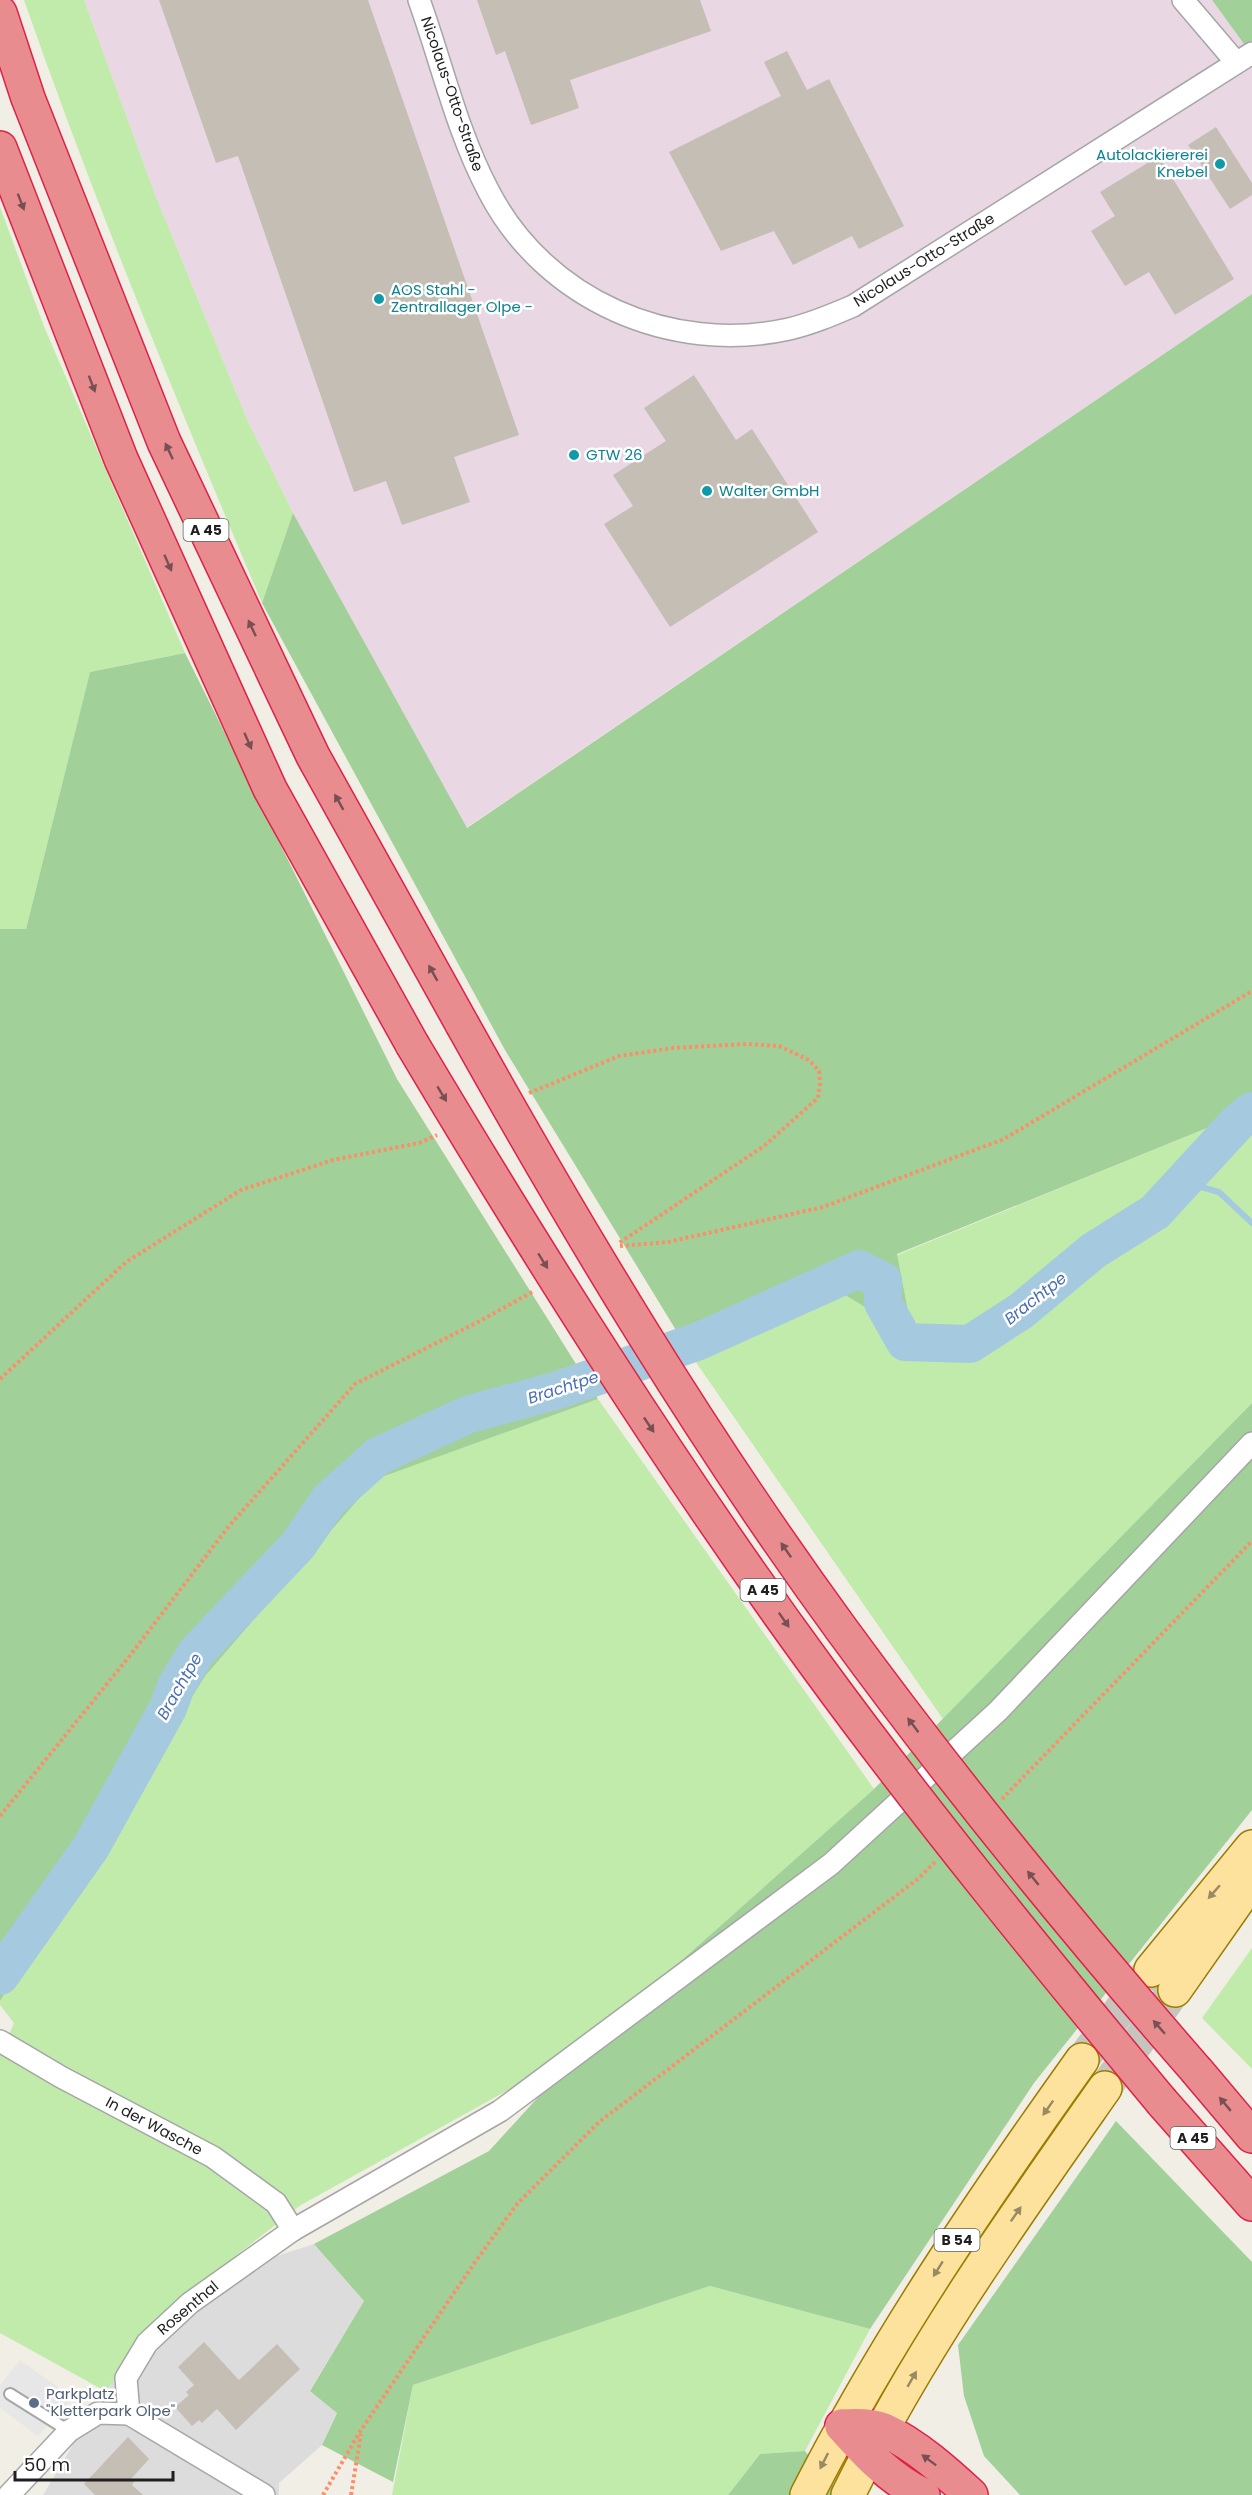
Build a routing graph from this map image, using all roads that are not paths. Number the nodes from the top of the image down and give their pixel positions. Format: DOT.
graph roads {
  1 [pos="419,0"];
  2 [pos="1183,0"];
  3 [pos="0,13"];
  4 [pos="1244,57"];
  5 [pos="0,148"];
  6 [pos="1252,1443"];
  7 [pos="1252,1847"];
  8 [pos="1252,1880"];
  9 [pos="0,2041"];
  10 [pos="1082,2060"];
  11 [pos="1105,2088"];
  12 [pos="1252,2136"];
  13 [pos="1252,2204"];
  14 [pos="293,2230"];
  15 [pos="10,2394"];
  16 [pos="129,2414"];
  17 [pos="842,2426"];
  18 [pos="69,2431"];
  19 [pos="875,2442"];
  20 [pos="9,2495"];
  21 [pos="264,2495"];
  22 [pos="807,2495"];
  23 [pos="848,2495"];
  24 [pos="923,2495"];
  25 [pos="971,2495"];
  1 -- 4 [label="street, Nicolaus-Otto-Straße"];
  2 -- 4 [label="street"];
  12 -- 3 [label="highway, A 45, one-way, bridge"];
  5 -- 13 [label="highway, A 45, one-way, bridge"];
  6 -- 14 [label="street, Rosenthal"];
  7 -- 8 [label="main road, one-way"];
  9 -- 14 [label="street, In der Wasche"];
  10 -- 17 [label="main road, B 54, one-way"];
  19 -- 11 [label="main road, B 54, one-way"];
  14 -- 16 [label="street, Rosenthal"];
  15 -- 18 [label="lane"];
  16 -- 18 [label="street"];
  16 -- 21 [label="street"];
  17 -- 19 [label="highway"];
  17 -- 22 [label="main road, B 54, one-way"];
  18 -- 20 [label="street"];
  19 -- 23 [label="main road, B 54"];
  19 -- 24 [label="highway"];
  25 -- 19 [label="highway, one-way"];
}
